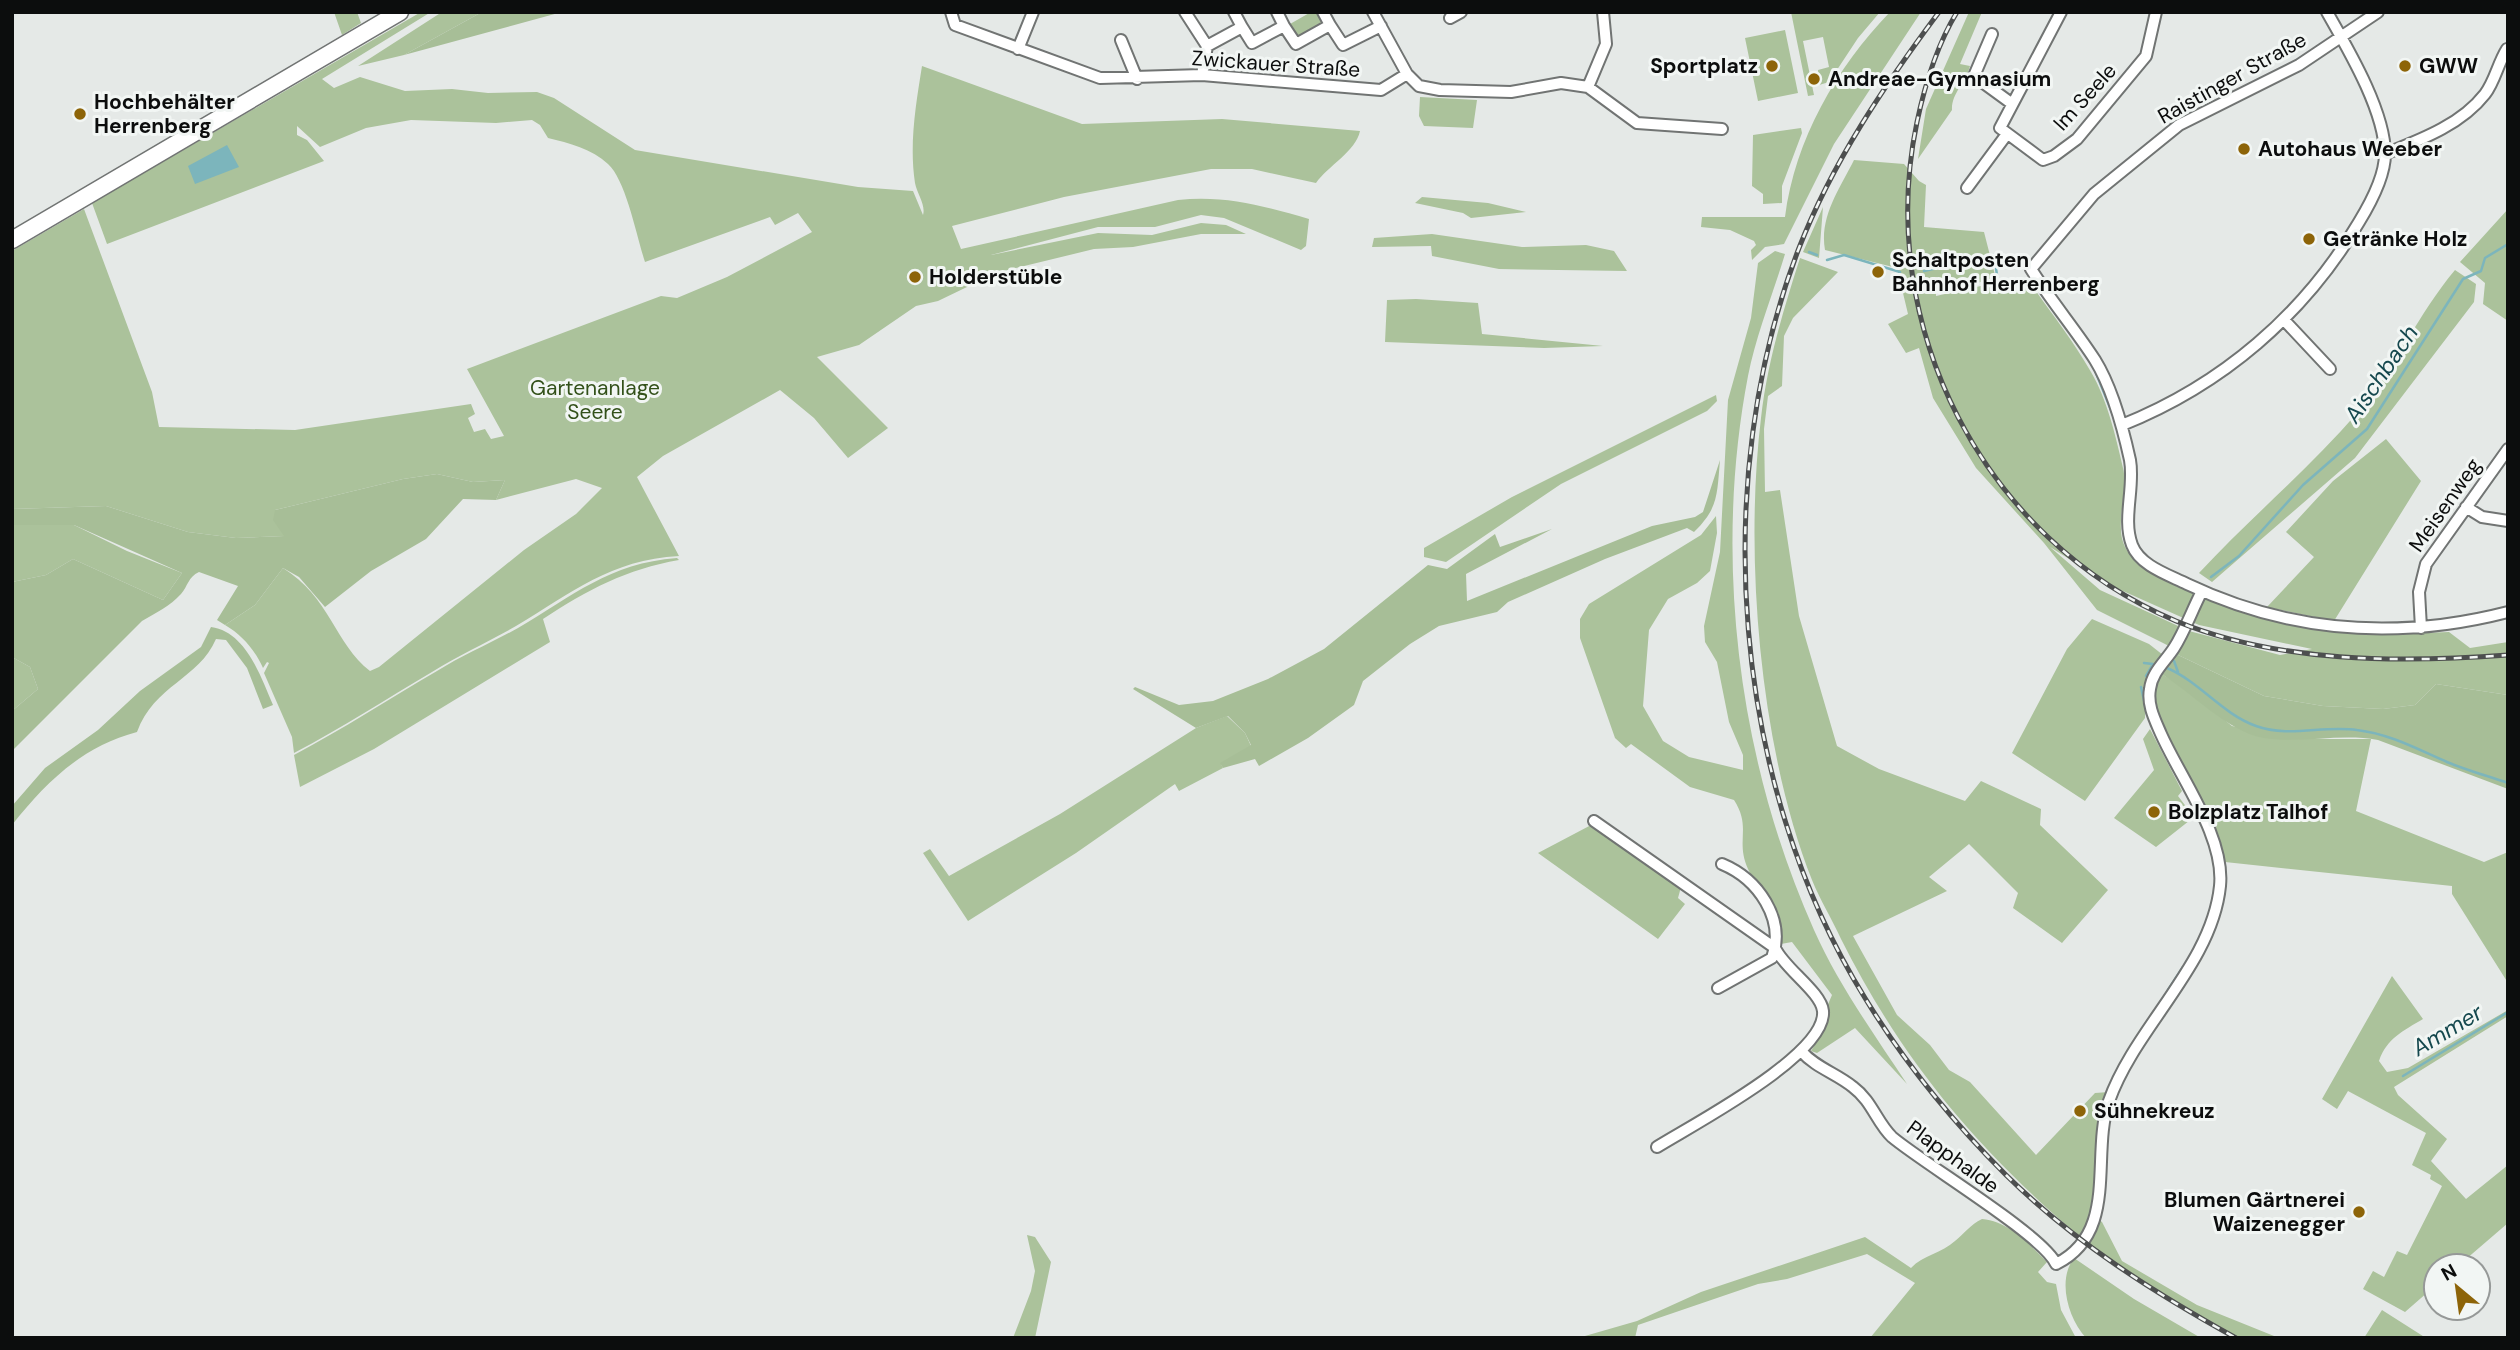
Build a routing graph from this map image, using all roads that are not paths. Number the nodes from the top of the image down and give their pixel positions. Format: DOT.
graph roads {
  1 [pos="400,12"];
  2 [pos="951,12"];
  3 [pos="1033,12"];
  4 [pos="1185,12"];
  5 [pos="1234,12"];
  6 [pos="1277,12"];
  7 [pos="1324,12"];
  8 [pos="1373,12"];
  9 [pos="1461,12"];
  10 [pos="1602,12"];
  11 [pos="2061,12"];
  12 [pos="2157,12"];
  13 [pos="2328,12"];
  14 [pos="2378,12"];
  15 [pos="1450,18"];
  16 [pos="1331,25"];
  17 [pos="1284,26"];
  18 [pos="1381,26"];
  19 [pos="1242,27"];
  20 [pos="1992,34"];
  21 [pos="2342,39"];
  22 [pos="1121,40"];
  23 [pos="1207,47"];
  24 [pos="1018,49"];
  25 [pos="2507,49"];
  26 [pos="1407,74"];
  27 [pos="1202,75"];
  28 [pos="1137,79"];
  29 [pos="1588,87"];
  30 [pos="2011,103"];
  31 [pos="1722,129"];
  32 [pos="2007,134"];
  33 [pos="2385,154"];
  34 [pos="1967,188"];
  35 [pos="12,240"];
  36 [pos="2284,320"];
  37 [pos="2330,369"];
  38 [pos="2122,425"];
  39 [pos="2508,449"];
  40 [pos="2466,507"];
  41 [pos="2508,520"];
  42 [pos="2202,591"];
  43 [pos="2508,612"];
  44 [pos="2421,628"];
  45 [pos="1594,821"];
  46 [pos="1722,864"];
  47 [pos="1775,948"];
  48 [pos="1718,988"];
  49 [pos="1801,1051"];
  50 [pos="1657,1147"];
  1 -- 35 [label="main road"];
  2 -- 24 [label="street, Zwickauer Straße"];
  3 -- 24 [label="street"];
  4 -- 23 [label="street"];
  5 -- 19 [label="street"];
  6 -- 17 [label="street"];
  7 -- 16 [label="street"];
  8 -- 18 [label="street"];
  9 -- 15 [label="street"];
  10 -- 29 [label="street"];
  11 -- 30 [label="street"];
  12 -- 32 [label="street, Im Seele"];
  13 -- 21 [label="street"];
  14 -- 21 [label="street, Raistinger Straße"];
  16 -- 17 [label="street"];
  16 -- 18 [label="street"];
  17 -- 19 [label="street"];
  18 -- 26 [label="street"];
  19 -- 23 [label="street"];
  20 -- 30 [label="street"];
  21 -- 33 [label="street"];
  21 -- 38 [label="street, Raistinger Straße"];
  22 -- 28 [label="street"];
  23 -- 27 [label="street"];
  24 -- 28 [label="street, Zwickauer Straße"];
  25 -- 33 [label="street"];
  26 -- 27 [label="street, Zwickauer Straße"];
  26 -- 29 [label="street"];
  27 -- 28 [label="street, Zwickauer Straße"];
  29 -- 31 [label="street"];
  30 -- 32 [label="street"];
  32 -- 34 [label="street"];
  33 -- 36 [label="street"];
  36 -- 37 [label="street"];
  36 -- 38 [label="street"];
  38 -- 42 [label="street, Raistinger Straße"];
  39 -- 40 [label="street, Meisenweg"];
  40 -- 41 [label="street"];
  40 -- 44 [label="street, Meisenweg"];
  42 -- 44 [label="street, Raistinger Straße"];
  42 -- 49 [label="street, Plapphalde"];
  43 -- 44 [label="street, Raistinger Straße"];
  45 -- 47 [label="street"];
  46 -- 47 [label="street"];
  47 -- 48 [label="street"];
  47 -- 49 [label="street"];
  49 -- 50 [label="street"];
}
